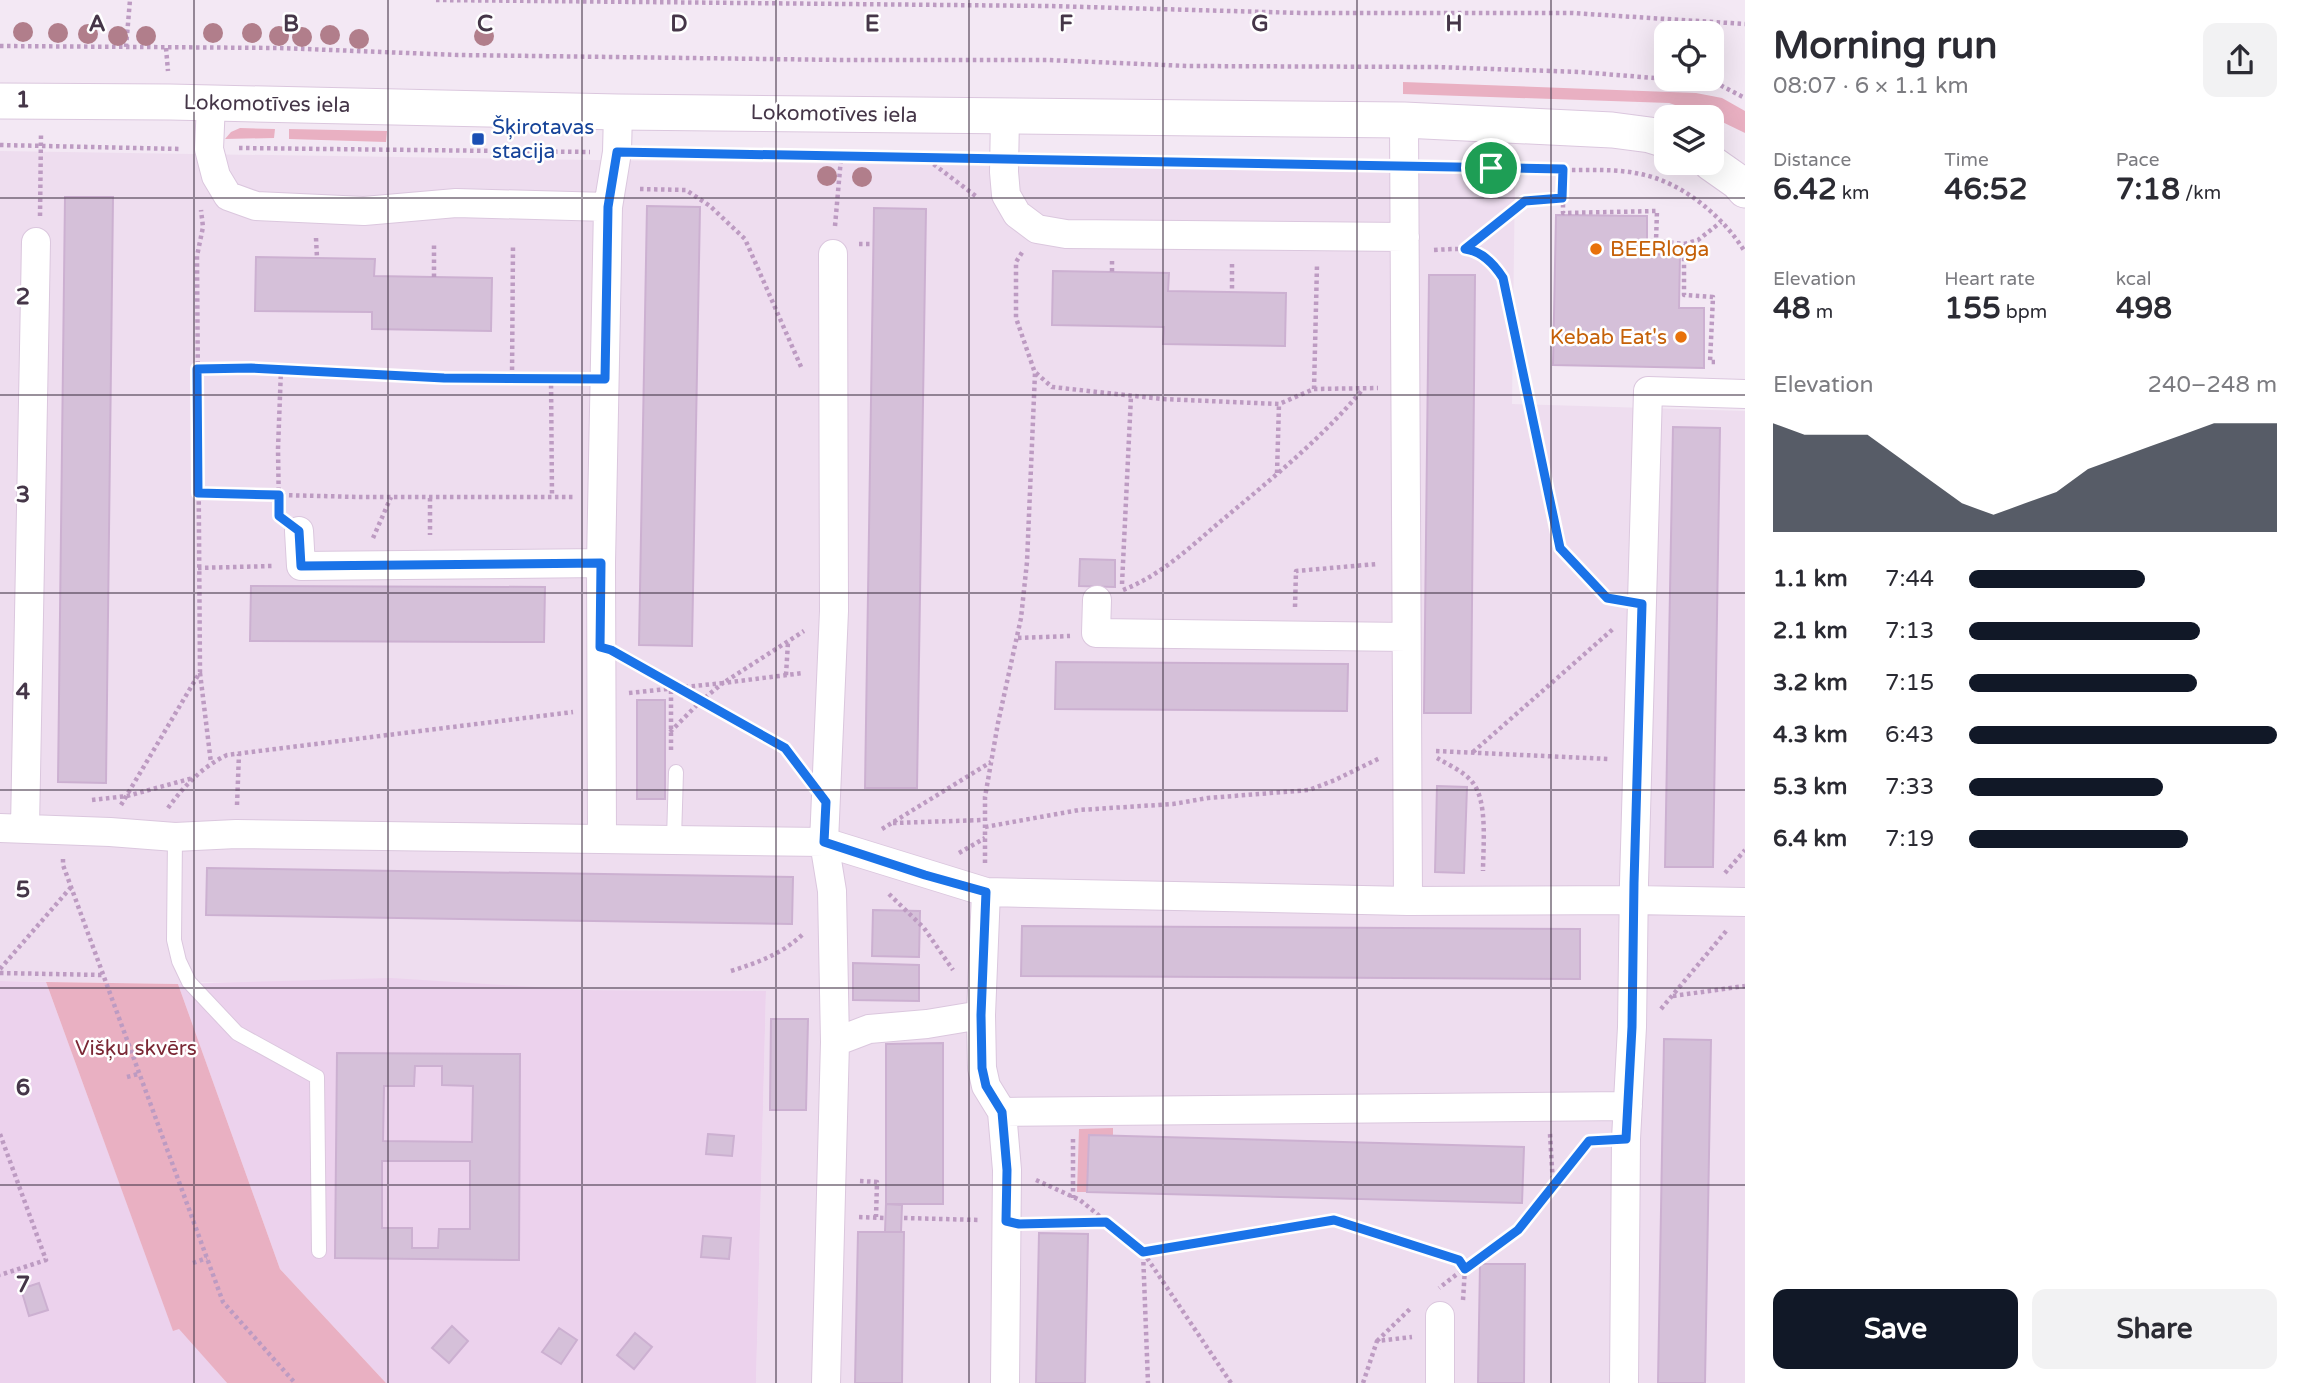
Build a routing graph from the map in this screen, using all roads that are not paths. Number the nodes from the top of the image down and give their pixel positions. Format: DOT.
graph roads {
  1 [pos="0,101"];
  2 [pos="211,103"];
  3 [pos="618,112"];
  4 [pos="1005,116"];
  5 [pos="1404,120"];
  6 [pos="1654,136"];
  7 [pos="608,207"];
  8 [pos="1405,237"];
  9 [pos="27,253"];
  10 [pos="834,254"];
  11 [pos="1745,394"];
  12 [pos="299,531"];
  13 [pos="601,563"];
  14 [pos="1097,600"];
  15 [pos="1406,637"];
  16 [pos="676,772"];
  17 [pos="13,828"];
  18 [pos="162,835"];
  19 [pos="602,838"];
  20 [pos="674,839"];
  21 [pos="836,846"];
  22 [pos="986,892"];
  23 [pos="1634,900"];
  24 [pos="1408,901"];
  25 [pos="1745,902"];
  26 [pos="981,1015"];
  27 [pos="835,1042"];
  28 [pos="1628,1105"];
  29 [pos="1002,1112"];
  30 [pos="318,1251"];
  31 [pos="1440,1325"];
  32 [pos="826,1383"];
  33 [pos="1005,1383"];
  34 [pos="1440,1383"];
  35 [pos="1624,1383"];
  1 -- 2 [label="street, Lokomotīves iela"];
  2 -- 3 [label="street, Lokomotīves iela"];
  2 -- 7 [label="street"];
  3 -- 4 [label="street, Lokomotīves iela"];
  3 -- 7 [label="street"];
  4 -- 5 [label="street, Lokomotīves iela"];
  4 -- 8 [label="street"];
  5 -- 6 [label="street, Lokomotīves iela"];
  5 -- 8 [label="street"];
  7 -- 13 [label="street"];
  8 -- 15 [label="street"];
  9 -- 17 [label="street"];
  10 -- 21 [label="street"];
  11 -- 23 [label="street"];
  12 -- 13 [label="street"];
  13 -- 19 [label="street"];
  14 -- 15 [label="street"];
  15 -- 24 [label="street"];
  16 -- 20 [label="lane"];
  17 -- 18 [label="street"];
  18 -- 19 [label="street"];
  18 -- 30 [label="lane"];
  19 -- 20 [label="street"];
  20 -- 21 [label="street"];
  21 -- 22 [label="street"];
  21 -- 27 [label="street"];
  22 -- 24 [label="street"];
  22 -- 26 [label="street"];
  23 -- 24 [label="street"];
  23 -- 25 [label="street"];
  23 -- 28 [label="street"];
  26 -- 27 [label="street"];
  26 -- 29 [label="street"];
  27 -- 32 [label="street"];
  28 -- 29 [label="street"];
  28 -- 35 [label="street"];
  29 -- 33 [label="street"];
  31 -- 34 [label="street"];
}
